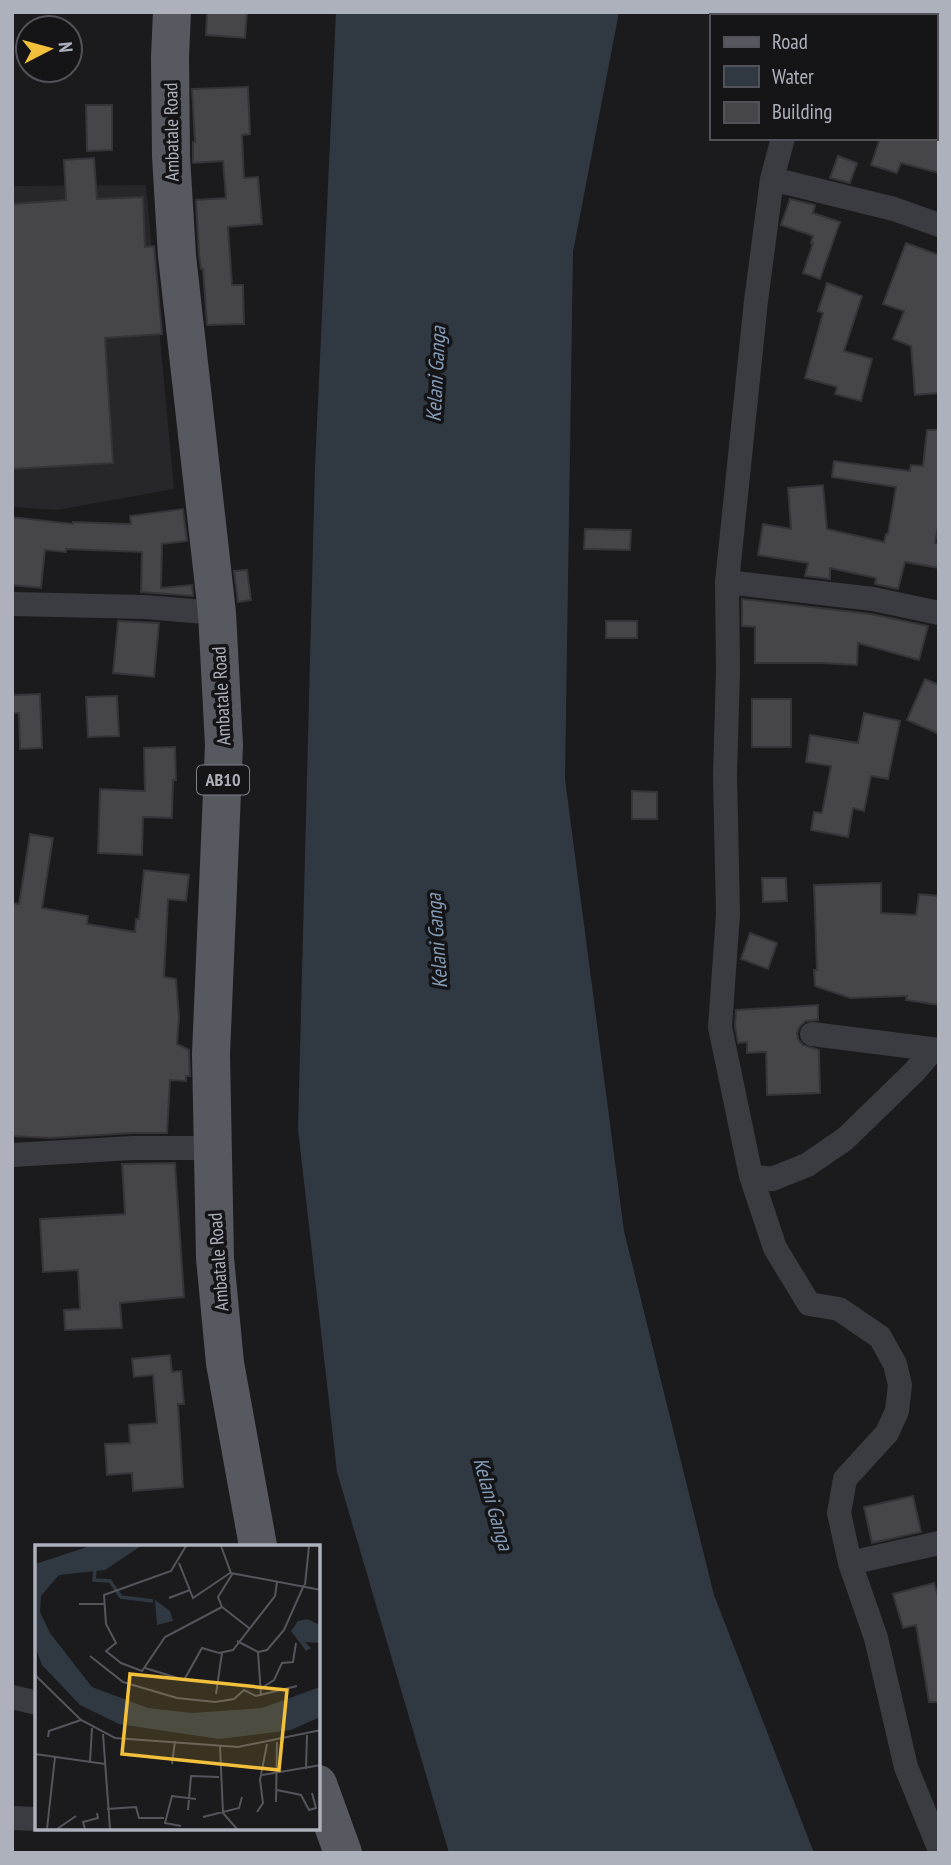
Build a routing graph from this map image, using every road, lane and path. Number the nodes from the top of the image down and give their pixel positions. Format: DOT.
graph roads {
  1 [pos="172,12"];
  2 [pos="782,140"];
  3 [pos="772,179"];
  4 [pos="939,225"];
  5 [pos="727,582"];
  6 [pos="12,604"];
  7 [pos="217,613"];
  8 [pos="939,613"];
  9 [pos="812,1034"];
  10 [pos="936,1050"];
  11 [pos="213,1148"];
  12 [pos="12,1155"];
  13 [pos="751,1176"];
  14 [pos="258,1545"];
  15 [pos="937,1548"];
  16 [pos="850,1563"];
  17 [pos="12,1697"];
  18 [pos="35,1703"];
  19 [pos="321,1799"];
  20 [pos="12,1818"];
  21 [pos="35,1819"];
  22 [pos="939,1848"];
  23 [pos="342,1853"];
  1 -- 7 [label="main road, Ambatale Road / AB10"];
  2 -- 3 [label="street"];
  3 -- 4 [label="street"];
  3 -- 5 [label="street"];
  5 -- 8 [label="street"];
  5 -- 13 [label="street"];
  6 -- 7 [label="street"];
  7 -- 11 [label="main road, Ambatale Road / AB10"];
  9 -- 10 [label="street"];
  10 -- 13 [label="street"];
  11 -- 12 [label="street"];
  11 -- 14 [label="main road, Ambatale Road / AB10"];
  13 -- 16 [label="street"];
  15 -- 16 [label="street"];
  16 -- 22 [label="street"];
  17 -- 18 [label="street"];
  19 -- 23 [label="main road"];
  20 -- 21 [label="street"];
}
